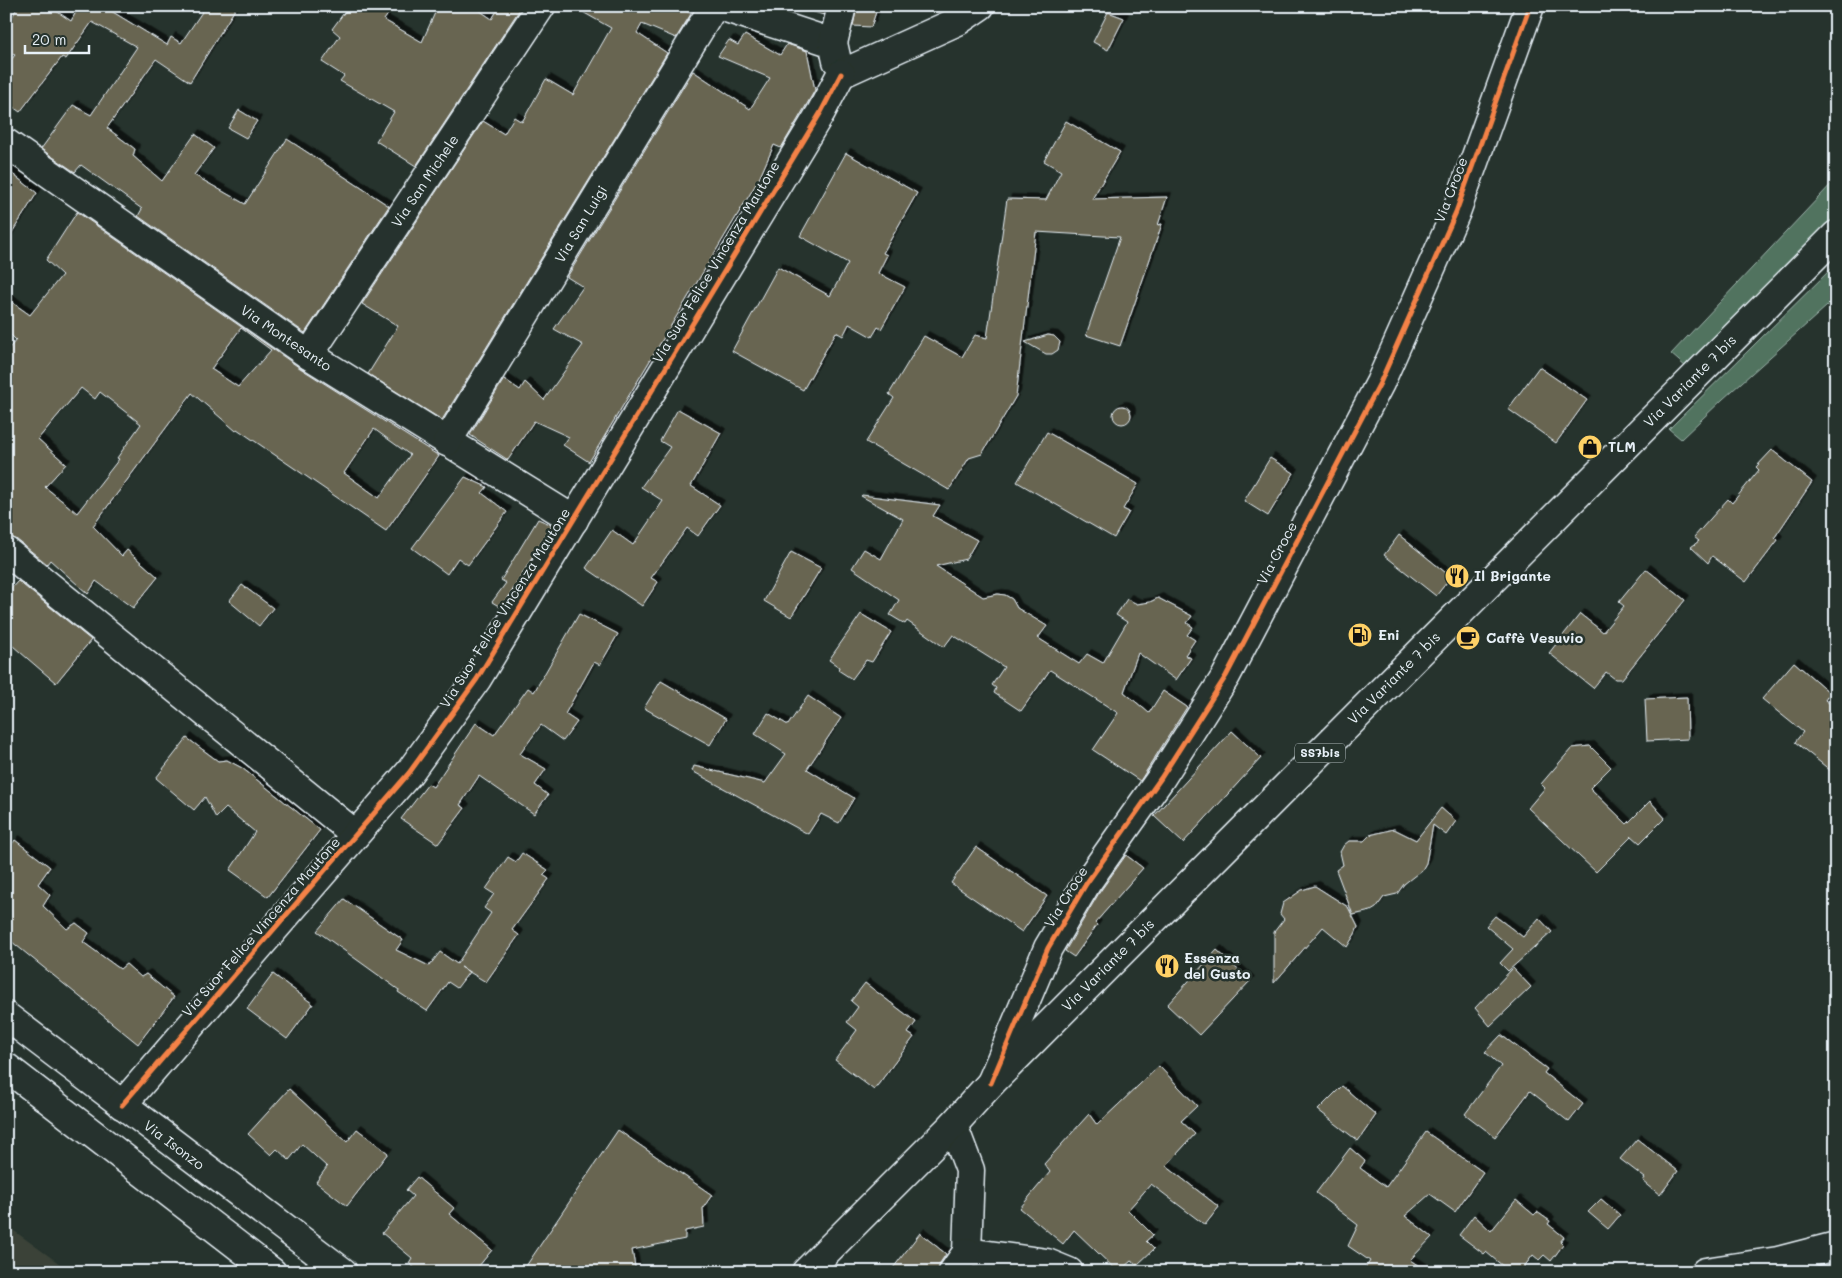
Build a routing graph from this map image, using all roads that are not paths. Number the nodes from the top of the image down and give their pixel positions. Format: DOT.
graph roads {
  1 [pos="541,6"];
  2 [pos="714,6"];
  3 [pos="720,6"];
  4 [pos="842,6"];
  5 [pos="980,6"];
  6 [pos="1530,6"];
  7 [pos="833,43"];
  8 [pos="841,74"];
  9 [pos="6,143"];
  10 [pos="1836,235"];
  11 [pos="310,355"];
  12 [pos="447,442"];
  13 [pos="574,520"];
  14 [pos="6,552"];
  15 [pos="355,834"];
  16 [pos="13,1030"];
  17 [pos="6,1066"];
  18 [pos="991,1083"];
  19 [pos="122,1106"];
  20 [pos="953,1125"];
  21 [pos="1836,1246"];
  22 [pos="960,1262"];
  23 [pos="272,1272"];
  24 [pos="343,1272"];
  25 [pos="806,1272"];
  26 [pos="1069,1272"];
  27 [pos="1705,1272"];
  1 -- 11 [label="street, Via San Michele"];
  2 -- 12 [label="street, Via San Luigi"];
  3 -- 7 [label="street"];
  4 -- 7 [label="street"];
  5 -- 8 [label="street"];
  6 -- 18 [label="street, Via Croce"];
  7 -- 8 [label="street"];
  8 -- 13 [label="street, Via Suor Felice Vincenza Mautone"];
  9 -- 11 [label="street, Via Montesanto"];
  10 -- 18 [label="street, Via Variante 7 bis / SS7bis"];
  11 -- 12 [label="street, Via Montesanto"];
  12 -- 13 [label="street, Via Montesanto"];
  13 -- 15 [label="street, Via Suor Felice Vincenza Mautone"];
  14 -- 15 [label="street"];
  15 -- 19 [label="street, Via Suor Felice Vincenza Mautone"];
  16 -- 19 [label="street, Via Isonzo"];
  17 -- 23 [label="street"];
  18 -- 20 [label="street, Via Variante 7 bis / SS7bis"];
  19 -- 24 [label="street, Via Isonzo"];
  20 -- 22 [label="street"];
  20 -- 25 [label="street, Via Variante 7 bis / SS7bis"];
  21 -- 27 [label="street"];
  22 -- 26 [label="street"];
}
